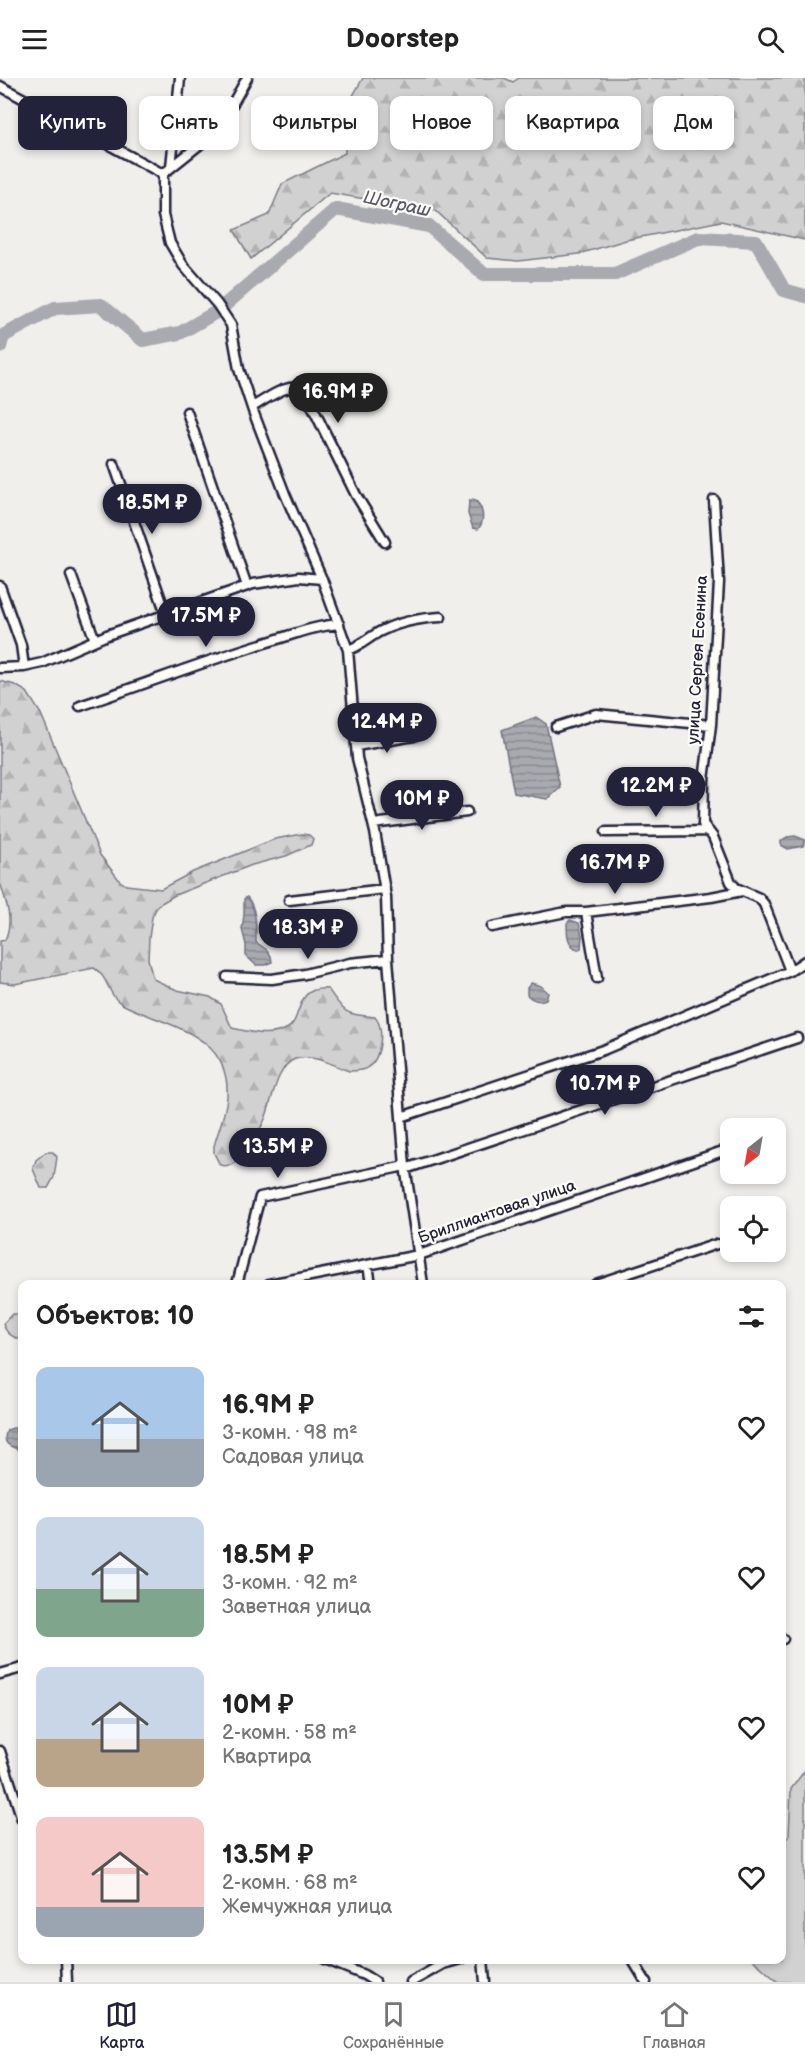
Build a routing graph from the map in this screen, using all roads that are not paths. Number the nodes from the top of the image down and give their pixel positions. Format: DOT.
graph roads {
  1 [pos="180,78"];
  2 [pos="247,78"];
  3 [pos="0,86"];
  4 [pos="171,166"];
  5 [pos="163,174"];
  6 [pos="252,407"];
  7 [pos="187,412"];
  8 [pos="114,464"];
  9 [pos="714,500"];
  10 [pos="385,542"];
  11 [pos="71,575"];
  12 [pos="322,579"];
  13 [pos="0,586"];
  14 [pos="247,586"];
  15 [pos="166,614"];
  16 [pos="441,617"];
  17 [pos="339,624"];
  18 [pos="95,640"];
  19 [pos="348,650"];
  20 [pos="24,667"];
  21 [pos="0,668"];
  22 [pos="80,706"];
  23 [pos="711,724"];
  24 [pos="556,727"];
  25 [pos="414,736"];
  26 [pos="356,746"];
  27 [pos="467,812"];
  28 [pos="373,824"];
  29 [pos="707,831"];
  30 [pos="606,832"];
  31 [pos="385,889"];
  32 [pos="742,891"];
  33 [pos="289,900"];
  34 [pos="586,912"];
  35 [pos="492,927"];
  36 [pos="388,959"];
  37 [pos="805,961"];
  38 [pos="790,970"];
  39 [pos="227,976"];
  40 [pos="597,978"];
  41 [pos="797,1038"];
  42 [pos="401,1117"];
  43 [pos="720,1152"];
  44 [pos="405,1168"];
  45 [pos="717,1245"];
  46 [pos="419,1255"];
  47 [pos="368,1265"];
  48 [pos="238,1280"];
  49 [pos="290,1280"];
  50 [pos="370,1280"];
  51 [pos="422,1280"];
  52 [pos="608,1280"];
  53 [pos="18,1669"];
  54 [pos="0,1674"];
  55 [pos="0,1751"];
  56 [pos="18,1807"];
  57 [pos="66,1964"];
  58 [pos="338,1964"];
  59 [pos="443,1964"];
  60 [pos="483,1964"];
  61 [pos="635,1964"];
  62 [pos="67,1982"];
  63 [pos="375,1982"];
  64 [pos="411,1982"];
  65 [pos="485,1982"];
  66 [pos="646,1982"];
  1 -- 4 [label="street"];
  2 -- 4 [label="street"];
  3 -- 5 [label="street"];
  4 -- 5 [label="street"];
  5 -- 6 [label="street"];
  6 -- 10 [label="street"];
  6 -- 12 [label="street"];
  7 -- 14 [label="street"];
  8 -- 15 [label="street"];
  9 -- 23 [label="street, улица Сергея Есенина"];
  11 -- 18 [label="street"];
  12 -- 14 [label="street"];
  12 -- 17 [label="street"];
  13 -- 20 [label="street"];
  14 -- 15 [label="street"];
  15 -- 18 [label="street"];
  16 -- 19 [label="street"];
  17 -- 19 [label="street"];
  17 -- 22 [label="street"];
  18 -- 20 [label="street"];
  19 -- 26 [label="street"];
  20 -- 21 [label="street"];
  23 -- 24 [label="street"];
  23 -- 29 [label="street, улица Сергея Есенина"];
  25 -- 26 [label="street"];
  26 -- 28 [label="street"];
  27 -- 28 [label="street"];
  28 -- 31 [label="street"];
  29 -- 30 [label="street"];
  29 -- 32 [label="street, улица Сергея Есенина"];
  31 -- 33 [label="street"];
  31 -- 36 [label="street"];
  32 -- 34 [label="street"];
  32 -- 38 [label="street, улица Сергея Есенина"];
  34 -- 35 [label="street"];
  34 -- 40 [label="street"];
  36 -- 39 [label="street"];
  36 -- 42 [label="street"];
  37 -- 38 [label="street"];
  38 -- 42 [label="street"];
  41 -- 44 [label="street"];
  42 -- 44 [label="street"];
  43 -- 46 [label="street, Бриллиантовая улица"];
  44 -- 46 [label="street"];
  44 -- 48 [label="street"];
  45 -- 52 [label="street"];
  46 -- 47 [label="street, Бриллиантовая улица"];
  46 -- 51 [label="street"];
  47 -- 49 [label="street, Бриллиантовая улица"];
  47 -- 50 [label="street"];
  53 -- 54 [label="street"];
  55 -- 56 [label="street"];
  57 -- 62 [label="street"];
  58 -- 63 [label="street"];
  59 -- 64 [label="street"];
  60 -- 65 [label="street"];
  61 -- 66 [label="street"];
}
